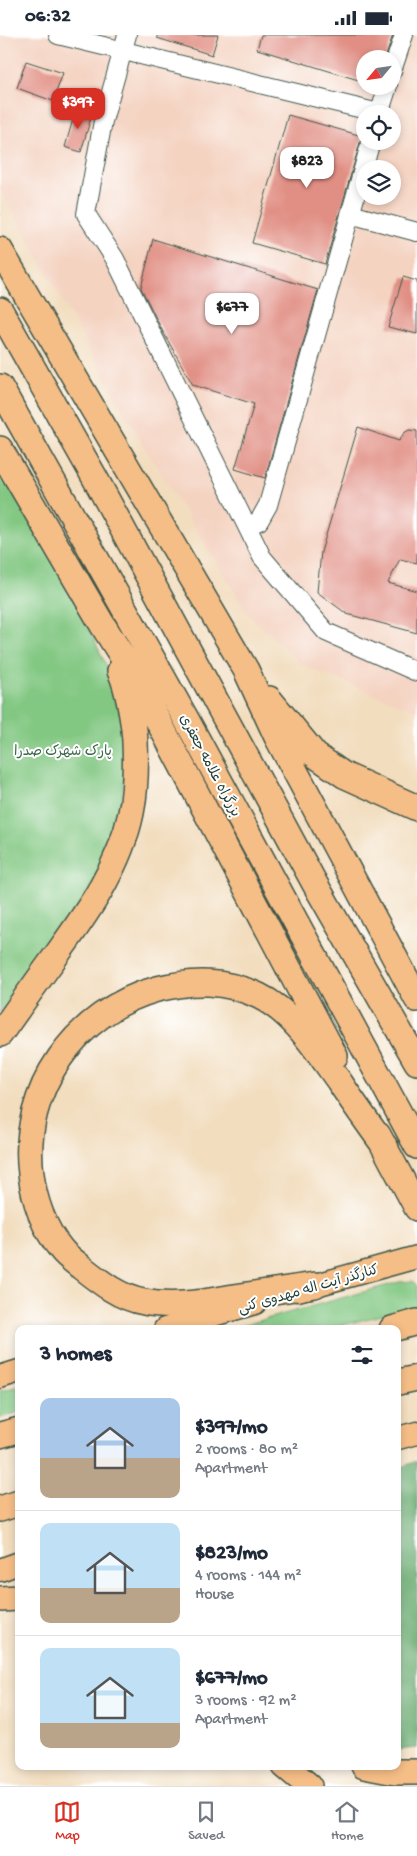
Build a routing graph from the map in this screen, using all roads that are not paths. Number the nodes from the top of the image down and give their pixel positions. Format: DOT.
graph roads {
  1 [pos="58,35"];
  2 [pos="404,35"];
  3 [pos="125,42"];
  4 [pos="399,50"];
  5 [pos="356,107"];
  6 [pos="368,150"];
  7 [pos="350,214"];
  8 [pos="417,232"];
  9 [pos="0,250"];
  10 [pos="0,311"];
  11 [pos="0,387"];
  12 [pos="0,449"];
  13 [pos="246,526"];
  14 [pos="102,624"];
  15 [pos="246,670"];
  16 [pos="417,672"];
  17 [pos="417,808"];
  18 [pos="417,999"];
  19 [pos="0,1034"];
  20 [pos="417,1062"];
  21 [pos="417,1146"];
  22 [pos="386,1148"];
  23 [pos="417,1207"];
  24 [pos="417,1257"];
  25 [pos="315,1285"];
  26 [pos="417,1322"];
  27 [pos="179,1325"];
  28 [pos="401,1326"];
  29 [pos="15,1372"];
  30 [pos="0,1377"];
  31 [pos="417,1378"];
  32 [pos="401,1382"];
  33 [pos="15,1431"];
  34 [pos="417,1433"];
  35 [pos="0,1435"];
  36 [pos="401,1437"];
  37 [pos="15,1504"];
  38 [pos="0,1509"];
  39 [pos="15,1564"];
  40 [pos="0,1570"];
  41 [pos="15,1598"];
  42 [pos="0,1599"];
  43 [pos="290,1770"];
  44 [pos="385,1770"];
  45 [pos="417,1772"];
  46 [pos="310,1786"];
  1 -- 3 [label="lane"];
  2 -- 4 [label="lane"];
  3 -- 5 [label="lane"];
  3 -- 13 [label="lane"];
  6 -- 7 [label="lane"];
  7 -- 8 [label="lane"];
  7 -- 13 [label="lane"];
  9 -- 15 [label="highway"];
  10 -- 20 [label="highway"];
  11 -- 21 [label="highway, بزرگراه علامه جعفری"];
  12 -- 14 [label="highway"];
  13 -- 16 [label="lane"];
  14 -- 19 [label="highway"];
  14 -- 22 [label="highway"];
  15 -- 17 [label="highway"];
  15 -- 18 [label="highway"];
  22 -- 23 [label="highway"];
  22 -- 25 [label="highway"];
  24 -- 25 [label="main road, کنارگذر آیت اله مهدوی کنی"];
  25 -- 27 [label="main road, کنارگذر آیت اله مهدوی کنی"];
  26 -- 28 [label="highway"];
  29 -- 30 [label="main road"];
  31 -- 32 [label="highway"];
  33 -- 35 [label="highway"];
  34 -- 36 [label="main road"];
  37 -- 38 [label="highway"];
  39 -- 40 [label="main road"];
  41 -- 42 [label="highway"];
  43 -- 46 [label="highway"];
  44 -- 45 [label="highway"];
}
